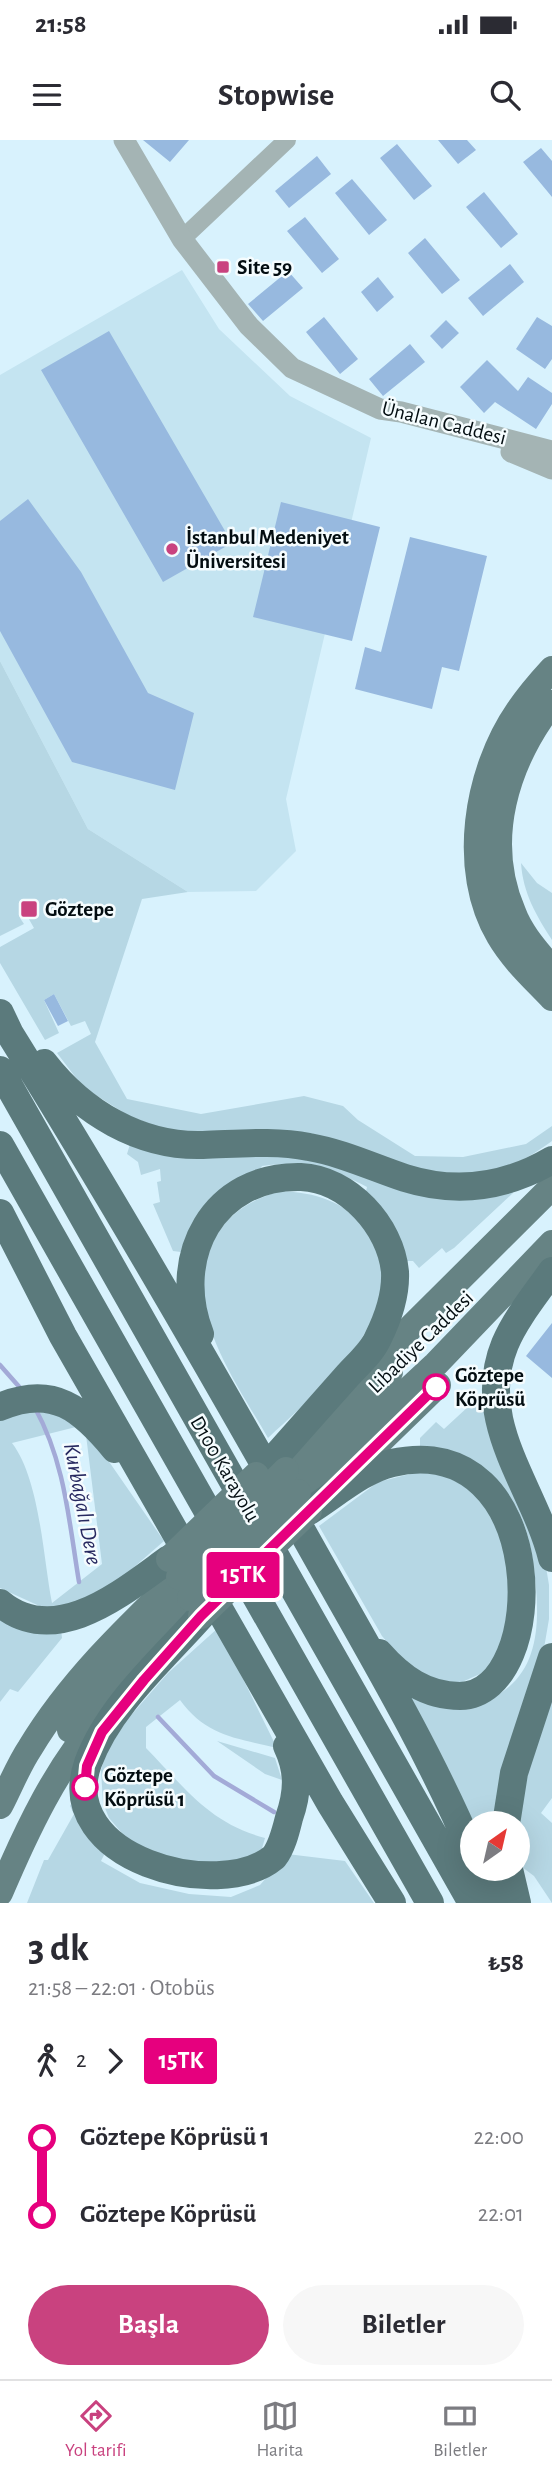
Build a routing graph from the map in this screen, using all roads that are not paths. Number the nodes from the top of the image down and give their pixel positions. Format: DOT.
graph roads {
  1 [pos="124,140"];
  2 [pos="287,140"];
  3 [pos="182,239"];
  4 [pos="380,409"];
  5 [pos="552,451"];
  6 [pos="552,469"];
  7 [pos="552,669"];
  8 [pos="552,703"];
  9 [pos="552,969"];
  10 [pos="552,998"];
  11 [pos="0,999"];
  12 [pos="0,1013"];
  13 [pos="0,1070"];
  14 [pos="0,1145"];
  15 [pos="552,1160"];
  16 [pos="552,1187"];
  17 [pos="552,1210"];
  18 [pos="0,1213"];
  19 [pos="552,1243"];
  20 [pos="552,1264"];
  21 [pos="552,1271"];
  22 [pos="220,1385"];
  23 [pos="0,1407"];
  24 [pos="293,1482"];
  25 [pos="165,1510"];
  26 [pos="552,1558"];
  27 [pos="185,1588"];
  28 [pos="0,1603"];
  29 [pos="113,1607"];
  30 [pos="354,1623"];
  31 [pos="245,1654"];
  32 [pos="552,1657"];
  33 [pos="0,1776"];
  34 [pos="0,1806"];
  35 [pos="508,1811"];
  36 [pos="460,1828"];
  37 [pos="0,1865"];
  38 [pos="484,1881"];
  39 [pos="512,1881"];
  40 [pos="0,1893"];
  41 [pos="392,1903"];
  42 [pos="430,1903"];
  43 [pos="472,1903"];
  44 [pos="494,1903"];
  45 [pos="517,1903"];
  1 -- 3 [label="street, Ünalan Caddesi"];
  2 -- 3 [label="street"];
  3 -- 4 [label="street, Ünalan Caddesi"];
  4 -- 5 [label="street, Ünalan Caddesi"];
  4 -- 6 [label="street"];
  7 -- 10 [label="main road"];
  8 -- 9 [label="main road"];
  11 -- 15 [label="highway"];
  12 -- 22 [label="highway"];
  13 -- 43 [label="highway, D100 Karayolu"];
  14 -- 42 [label="highway, D100 Karayolu"];
  16 -- 24 [label="main road"];
  17 -- 24 [label="main road, Libadiye Caddesi"];
  18 -- 25 [label="highway"];
  19 -- 24 [label="main road, Libadiye Caddesi"];
  20 -- 24 [label="main road"];
  21 -- 26 [label="highway"];
  22 -- 24 [label="highway"];
  22 -- 30 [label="highway"];
  23 -- 25 [label="highway"];
  24 -- 27 [label="main road, bridge"];
  24 -- 27 [label="main road, bridge"];
  24 -- 30 [label="highway"];
  25 -- 31 [label="highway"];
  27 -- 29 [label="highway"];
  27 -- 31 [label="highway"];
  27 -- 34 [label="main road"];
  27 -- 37 [label="main road"];
  27 -- 40 [label="main road"];
  28 -- 29 [label="highway"];
  29 -- 33 [label="main road"];
  30 -- 36 [label="highway"];
  31 -- 41 [label="highway"];
  32 -- 35 [label="highway"];
  38 -- 44 [label="highway"];
  39 -- 45 [label="highway"];
}
